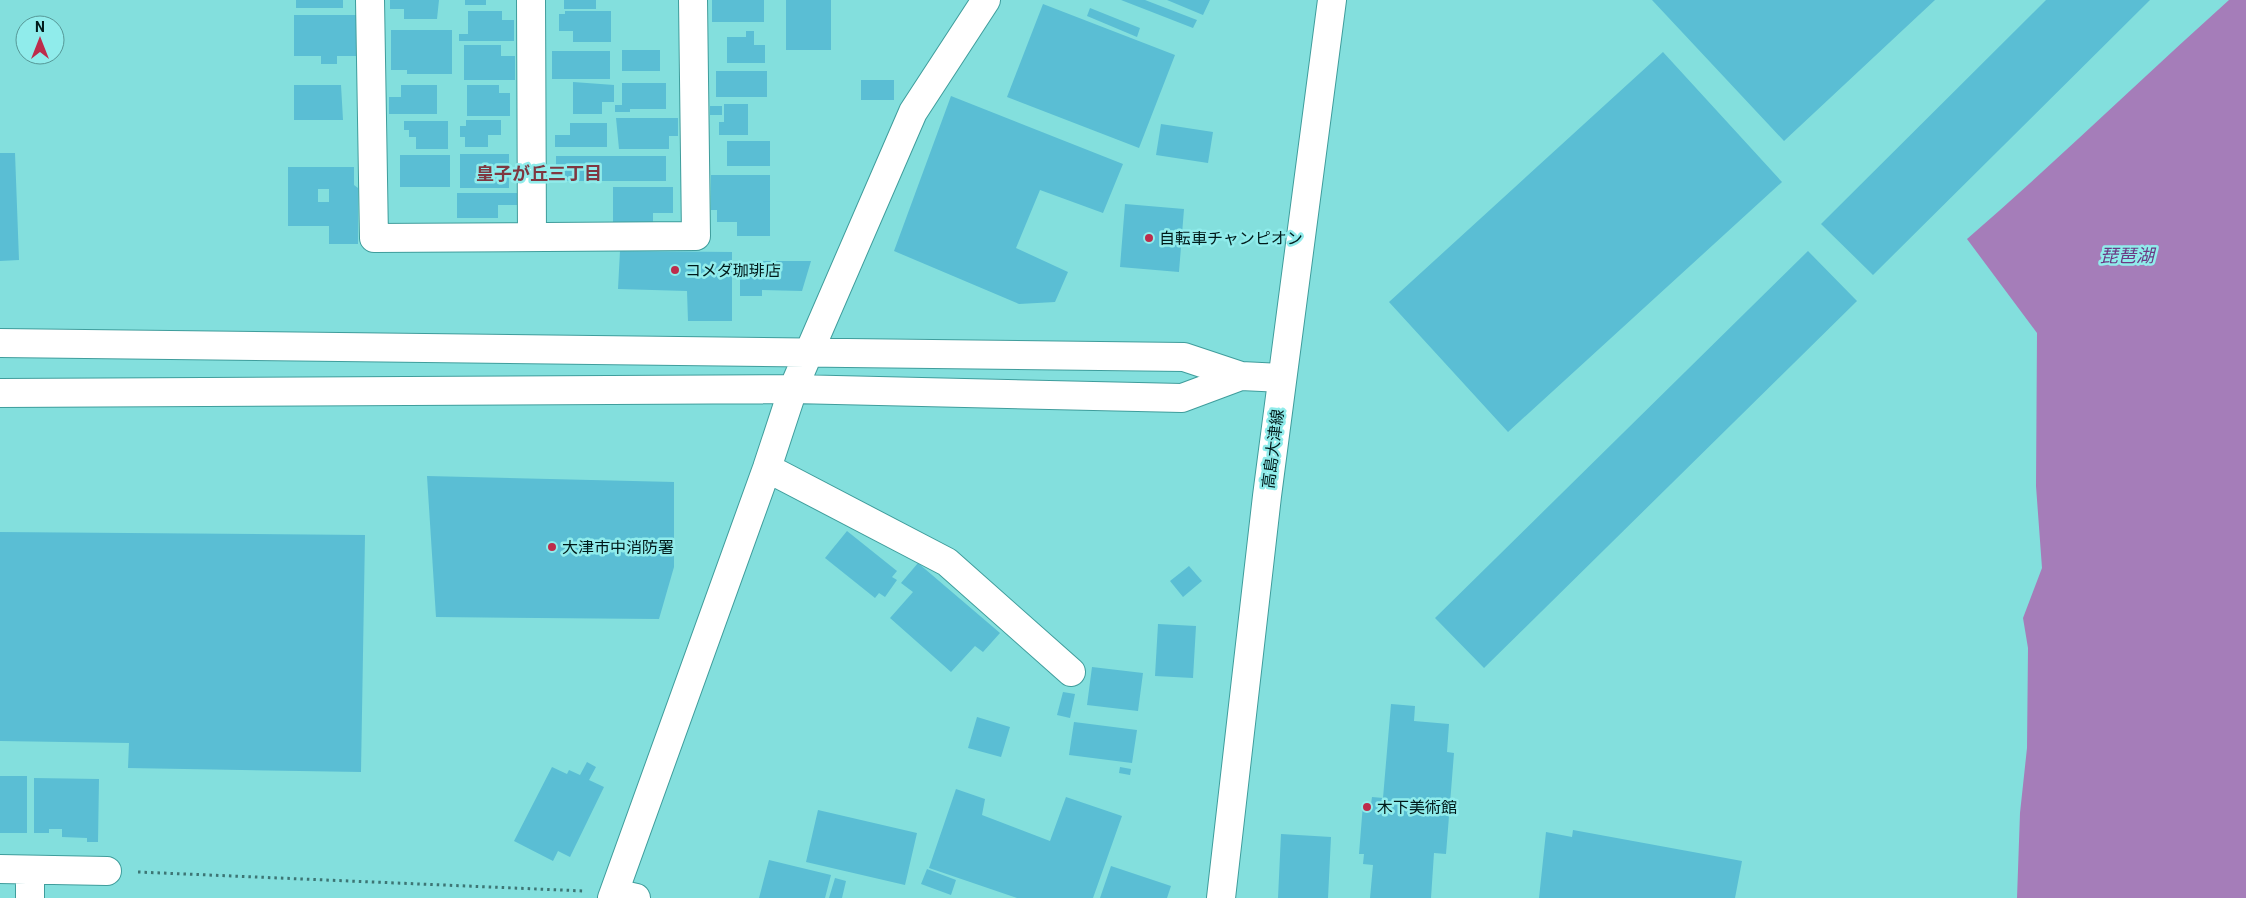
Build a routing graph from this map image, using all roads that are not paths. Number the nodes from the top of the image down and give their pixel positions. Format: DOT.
graph roads {
  1 [pos="370,0"];
  2 [pos="531,0"];
  3 [pos="693,0"];
  4 [pos="986,0"];
  5 [pos="1332,0"];
  6 [pos="532,237"];
  7 [pos="0,343"];
  8 [pos="809,352"];
  9 [pos="1241,376"];
  10 [pos="1282,378"];
  11 [pos="793,389"];
  12 [pos="0,393"];
  13 [pos="767,468"];
  14 [pos="1071,672"];
  15 [pos="0,869"];
  16 [pos="30,870"];
  17 [pos="107,871"];
  18 [pos="621,896"];
  19 [pos="30,898"];
  20 [pos="1221,898"];
  1 -- 6 [label="street"];
  2 -- 6 [label="street"];
  3 -- 6 [label="street"];
  4 -- 8 [label="street"];
  5 -- 10 [label="street, 高島大津線"];
  7 -- 8 [label="street"];
  8 -- 9 [label="street"];
  8 -- 11 [label="street"];
  9 -- 10 [label="street"];
  9 -- 11 [label="street"];
  10 -- 20 [label="street, 高島大津線"];
  11 -- 12 [label="street"];
  11 -- 13 [label="street"];
  13 -- 14 [label="street"];
  13 -- 18 [label="street"];
  15 -- 16 [label="street"];
  16 -- 17 [label="street"];
  16 -- 19 [label="street"];
}
